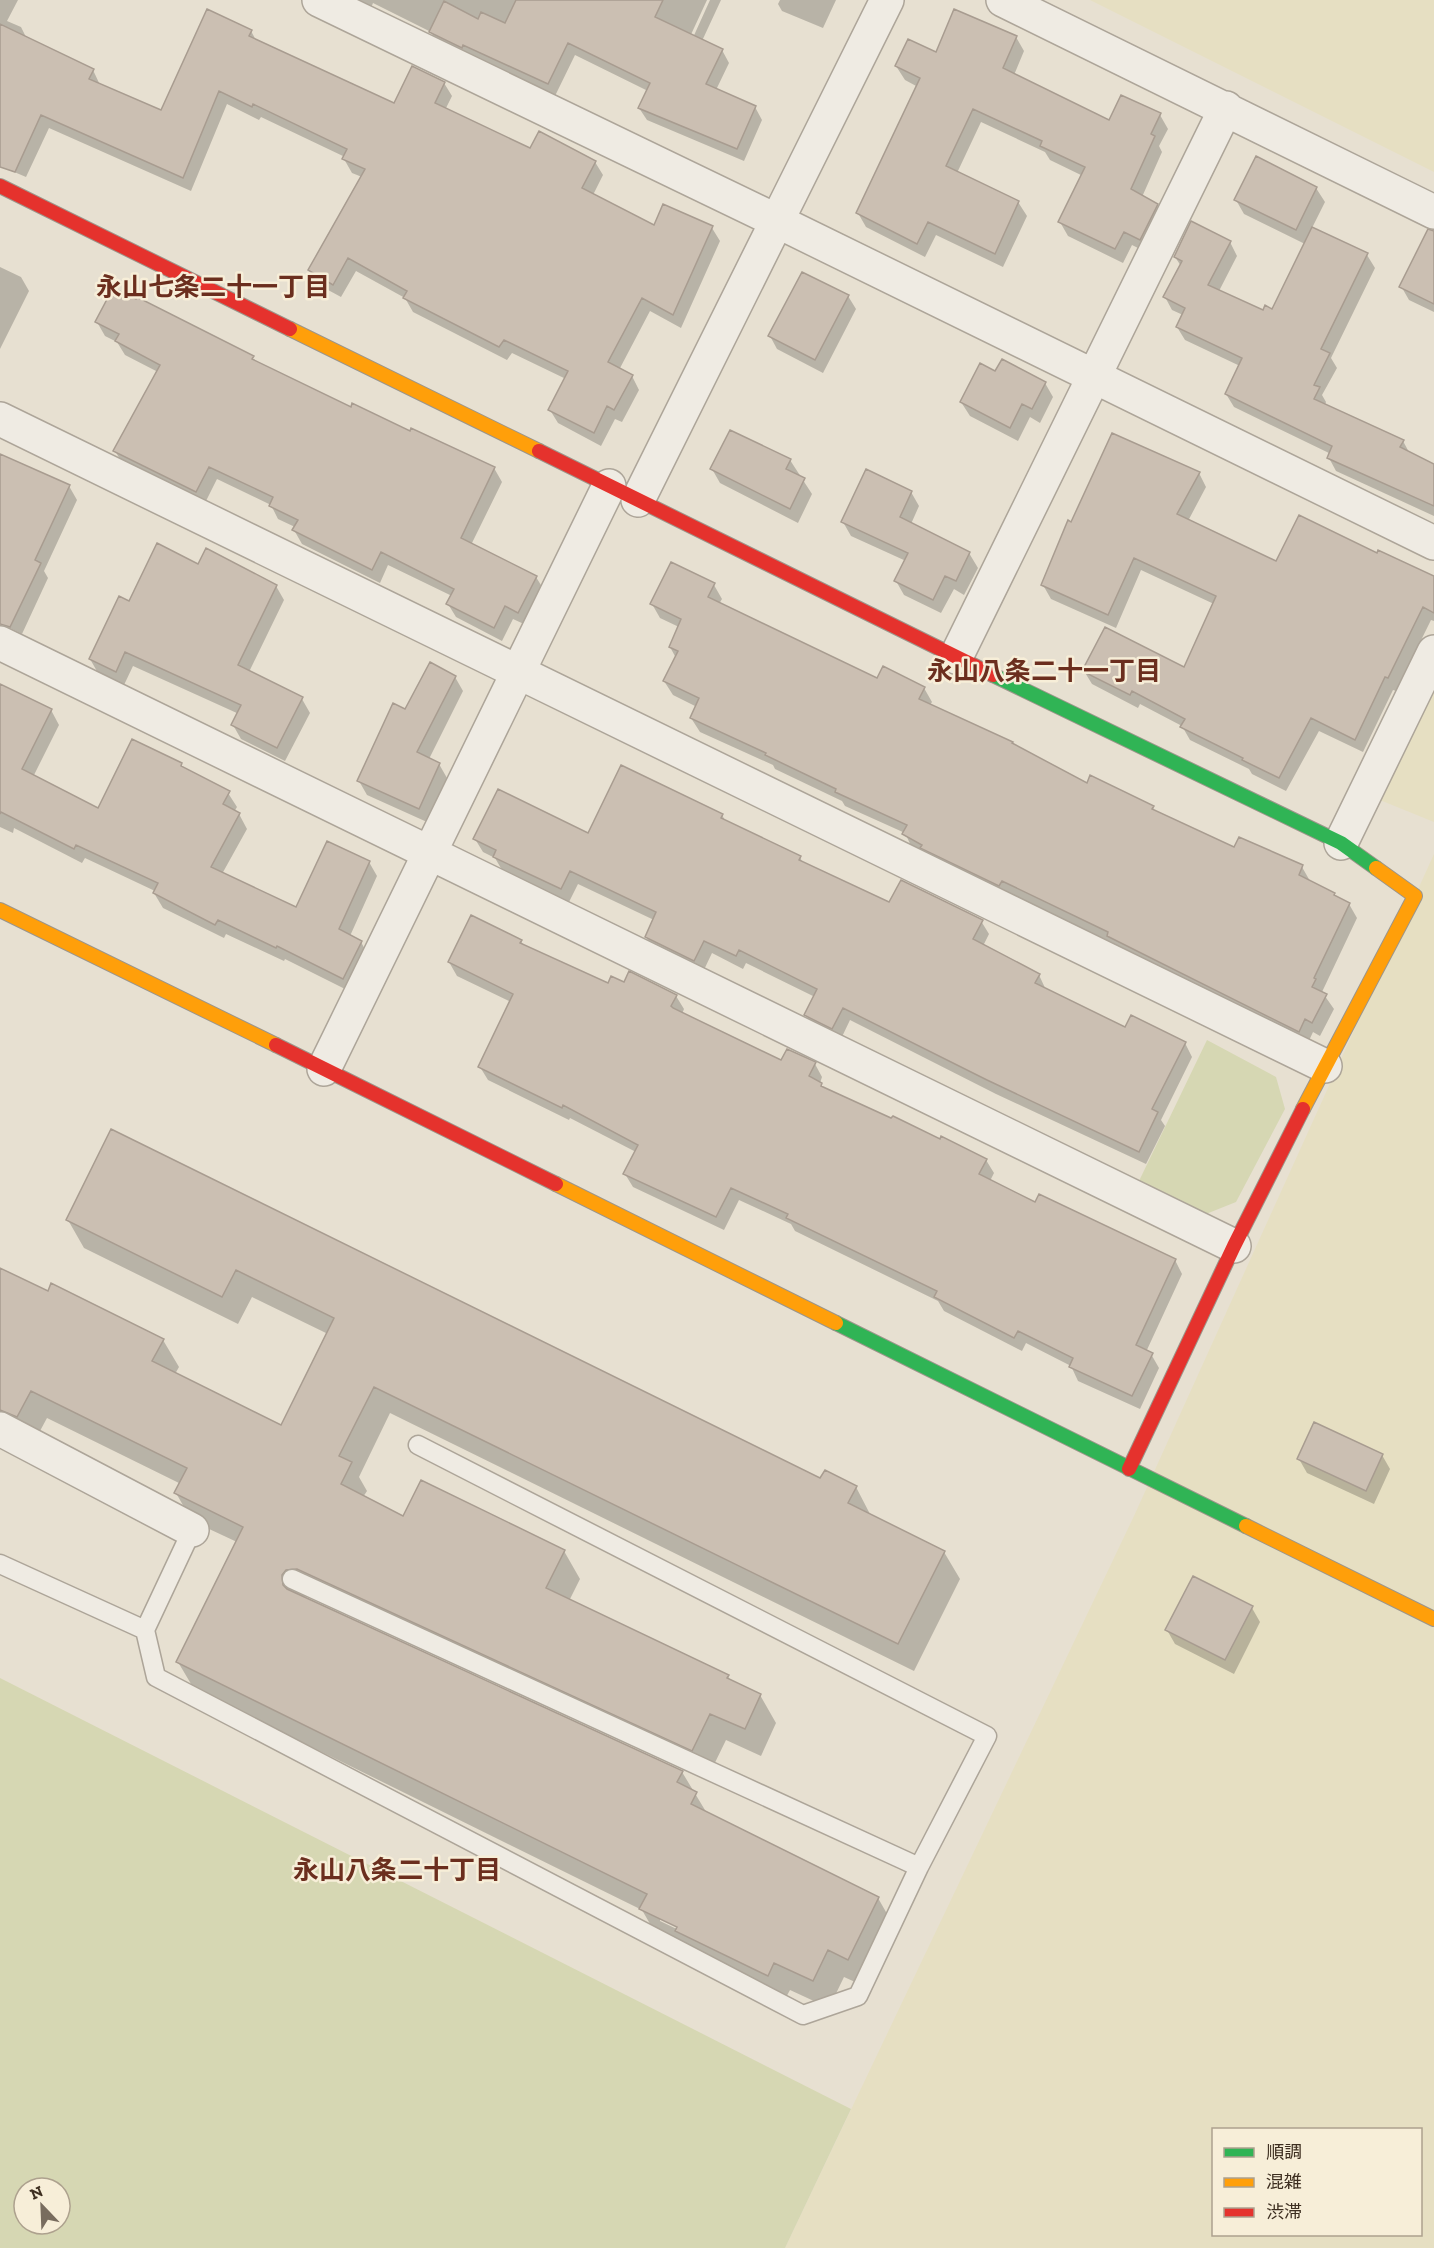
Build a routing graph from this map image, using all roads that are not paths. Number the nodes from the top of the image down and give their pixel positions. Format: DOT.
graph roads {
  1 [pos="319,0"];
  2 [pos="887,0"];
  3 [pos="1003,0"];
  4 [pos="1227,108"];
  5 [pos="0,186"];
  6 [pos="1434,212"];
  7 [pos="777,221"];
  8 [pos="1094,378"];
  9 [pos="0,419"];
  10 [pos="609,486"];
  11 [pos="638,500"];
  12 [pos="1434,543"];
  13 [pos="0,643"];
  14 [pos="1434,652"];
  15 [pos="956,657"];
  16 [pos="517,673"];
  17 [pos="1341,843"];
  18 [pos="430,854"];
  19 [pos="0,910"];
  20 [pos="1324,1066"];
  21 [pos="324,1069"];
  22 [pos="1234,1246"];
  23 [pos="0,1429"];
  24 [pos="418,1445"];
  25 [pos="1130,1469"];
  26 [pos="192,1530"];
  27 [pos="0,1564"];
  28 [pos="292,1579"];
  29 [pos="1434,1619"];
  30 [pos="145,1630"];
  31 [pos="920,1867"];
  1 -- 7 [label="street"];
  2 -- 7 [label="street"];
  3 -- 4 [label="street"];
  4 -- 6 [label="street"];
  4 -- 8 [label="street"];
  5 -- 10 [label="street"];
  7 -- 8 [label="street"];
  7 -- 11 [label="street"];
  8 -- 12 [label="street"];
  8 -- 15 [label="street"];
  9 -- 16 [label="street"];
  10 -- 11 [label="street"];
  10 -- 16 [label="street"];
  11 -- 15 [label="street"];
  13 -- 18 [label="street"];
  14 -- 17 [label="street"];
  15 -- 17 [label="street"];
  16 -- 18 [label="street"];
  16 -- 20 [label="street"];
  17 -- 20 [label="street"];
  18 -- 21 [label="street"];
  18 -- 22 [label="street"];
  19 -- 21 [label="street"];
  20 -- 22 [label="street"];
  21 -- 25 [label="street"];
  22 -- 25 [label="street"];
  23 -- 26 [label="street"];
  24 -- 31 [label="lane"];
  25 -- 29 [label="street"];
  26 -- 30 [label="lane"];
  27 -- 30 [label="lane"];
  28 -- 31 [label="lane"];
  30 -- 31 [label="lane"];
}
